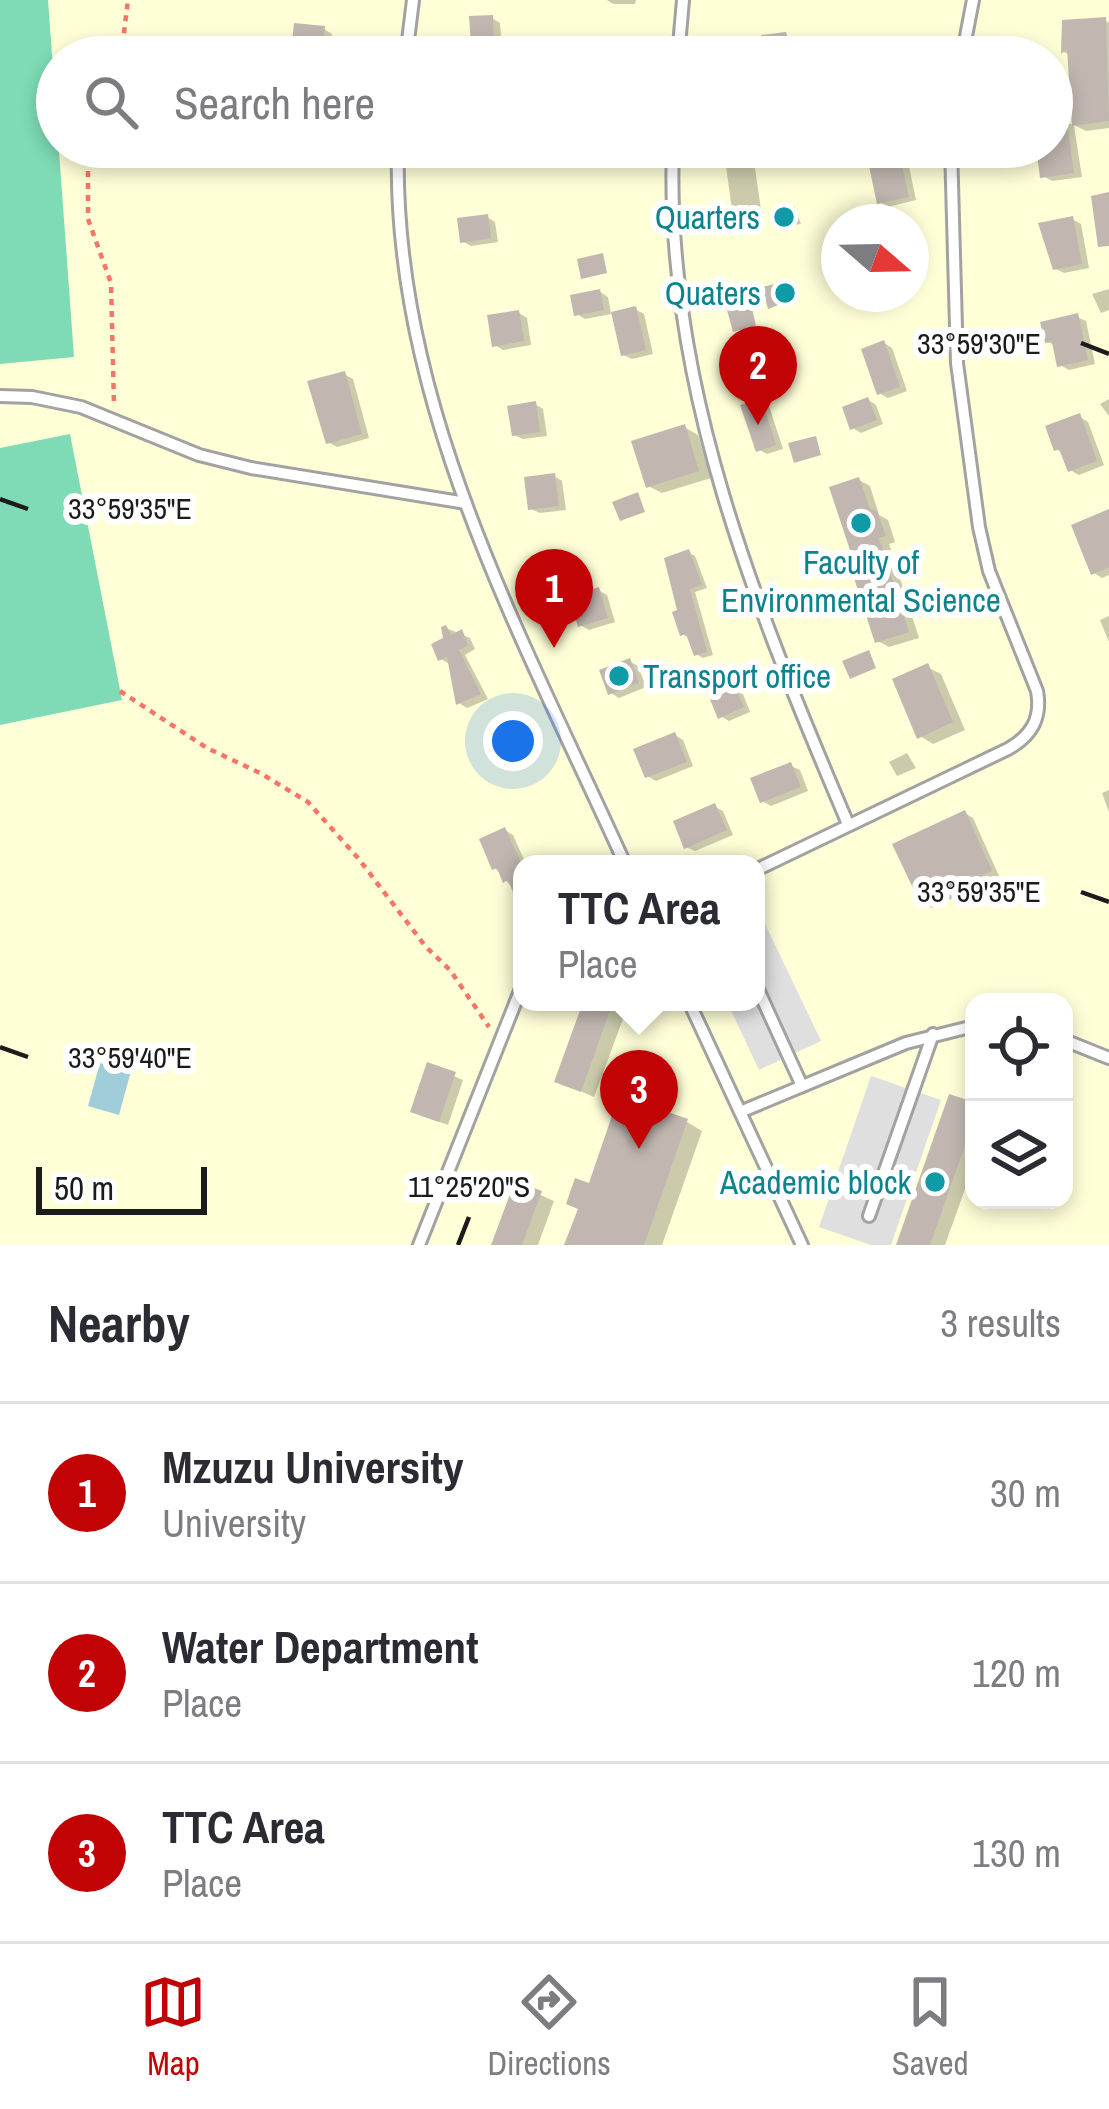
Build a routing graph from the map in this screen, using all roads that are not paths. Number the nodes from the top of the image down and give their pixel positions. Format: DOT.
graph roads {
  1 [pos="413,0"];
  2 [pos="683,0"];
  3 [pos="974,0"];
  4 [pos="409,36"];
  5 [pos="680,36"];
  6 [pos="966,36"];
  7 [pos="397,168"];
  8 [pos="672,168"];
  9 [pos="952,168"];
  10 [pos="0,396"];
  11 [pos="466,503"];
  12 [pos="848,824"];
  13 [pos="621,855"];
  14 [pos="765,866"];
  15 [pos="765,1005"];
  16 [pos="513,1008"];
  17 [pos="693,1011"];
  18 [pos="965,1028"];
  19 [pos="933,1034"];
  20 [pos="1073,1044"];
  21 [pos="1109,1058"];
  22 [pos="802,1086"];
  23 [pos="740,1112"];
  24 [pos="869,1216"];
  25 [pos="419,1245"];
  26 [pos="802,1245"];
  1 -- 4 [label="lane"];
  2 -- 5 [label="lane"];
  3 -- 6 [label="lane"];
  7 -- 11 [label="lane"];
  8 -- 12 [label="lane"];
  9 -- 12 [label="lane"];
  10 -- 11 [label="lane"];
  11 -- 13 [label="lane"];
  12 -- 14 [label="lane"];
  15 -- 22 [label="lane"];
  16 -- 25 [label="lane"];
  17 -- 23 [label="lane"];
  18 -- 19 [label="lane"];
  19 -- 22 [label="lane"];
  19 -- 24 [label="lane"];
  20 -- 21 [label="lane"];
  22 -- 23 [label="lane"];
  23 -- 26 [label="lane"];
}
